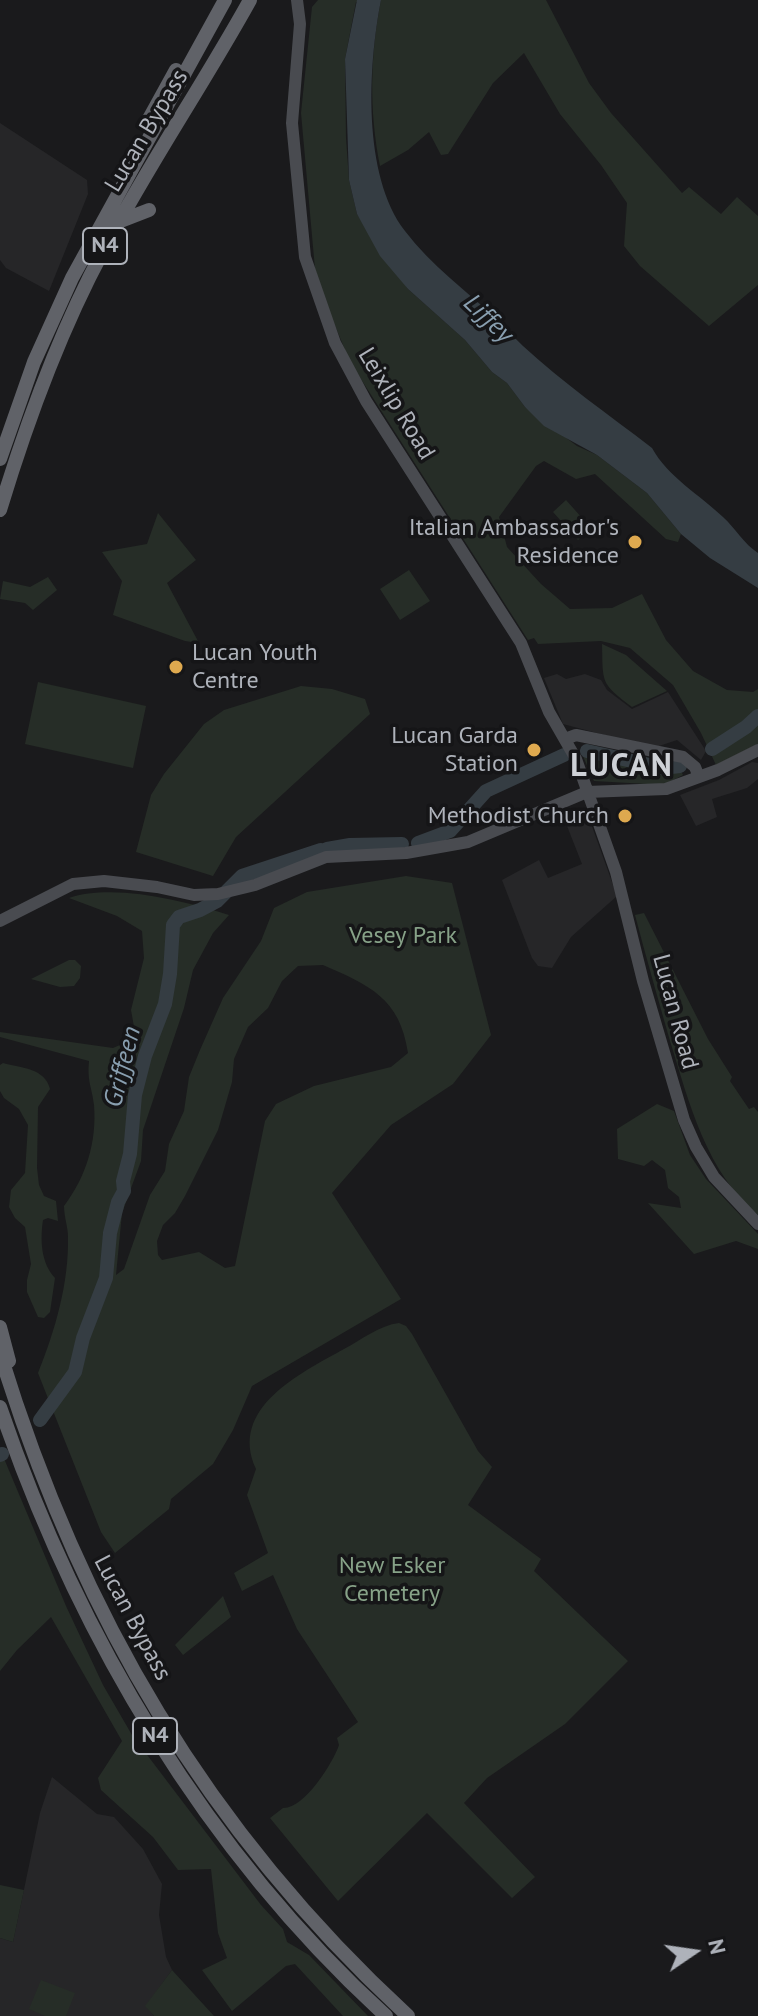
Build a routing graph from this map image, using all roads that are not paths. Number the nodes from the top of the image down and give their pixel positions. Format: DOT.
graph roads {
  1 [pos="218,0"];
  2 [pos="225,0"];
  3 [pos="250,0"];
  4 [pos="297,0"];
  5 [pos="149,210"];
  6 [pos="118,222"];
  7 [pos="94,234"];
  8 [pos="0,459"];
  9 [pos="0,510"];
  10 [pos="565,739"];
  11 [pos="758,750"];
  12 [pos="699,777"];
  13 [pos="587,792"];
  14 [pos="0,921"];
  15 [pos="758,1224"];
  16 [pos="0,1327"];
  17 [pos="0,1353"];
  18 [pos="0,1407"];
  19 [pos="23,1428"];
  20 [pos="386,2016"];
  21 [pos="408,2016"];
  1 -- 7 [label="highway"];
  2 -- 7 [label="highway, Lucan Bypass / N4"];
  3 -- 6 [label="highway, Lucan Bypass / N4"];
  4 -- 10 [label="main road, Leixlip Road"];
  5 -- 6 [label="highway"];
  6 -- 9 [label="highway, Lucan Bypass / N4"];
  7 -- 8 [label="highway, Lucan Bypass / N4"];
  10 -- 12 [label="main road"];
  10 -- 13 [label="main road, Leixlip Road"];
  11 -- 12 [label="main road"];
  12 -- 13 [label="main road"];
  13 -- 14 [label="main road"];
  13 -- 15 [label="main road, Lucan Road"];
  16 -- 19 [label="highway"];
  17 -- 19 [label="highway, Lucan Bypass / N4"];
  18 -- 20 [label="highway, Lucan Bypass / N4"];
  19 -- 21 [label="highway, Lucan Bypass / N4"];
}
